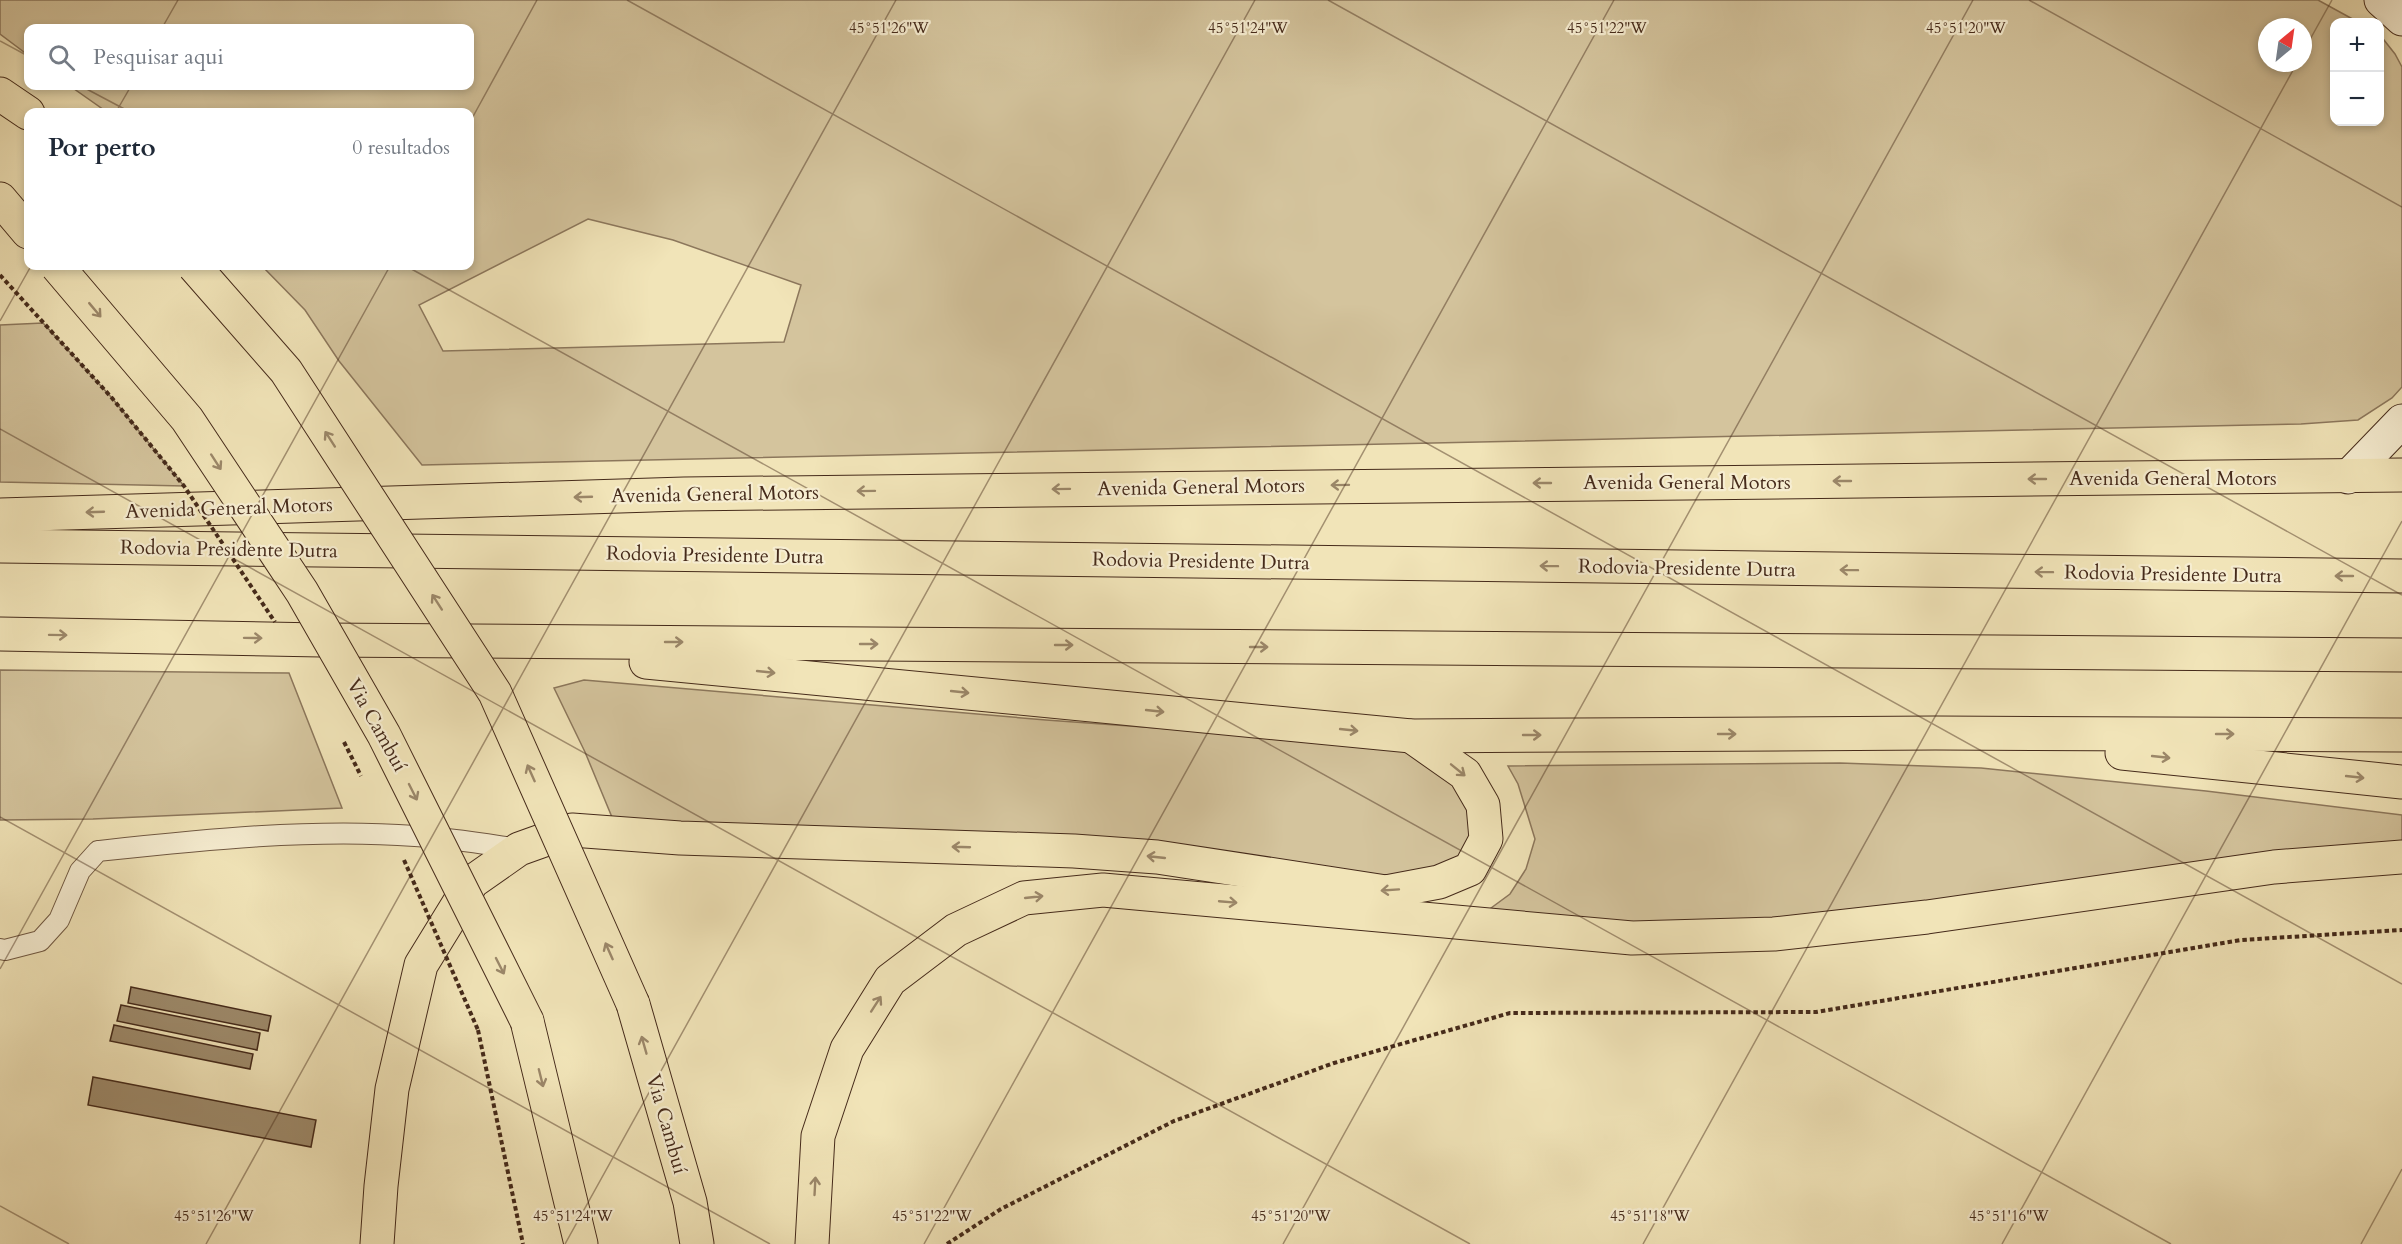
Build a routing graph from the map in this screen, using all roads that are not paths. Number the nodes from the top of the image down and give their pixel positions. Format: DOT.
graph roads {
  1 [pos="2381,0"];
  2 [pos="2402,19"];
  3 [pos="0,199"];
  4 [pos="24,227"];
  5 [pos="60,270"];
  6 [pos="198,270"];
  7 [pos="2402,421"];
  8 [pos="2402,475"];
  9 [pos="2348,477"];
  10 [pos="0,515"];
  11 [pos="0,546"];
  12 [pos="2402,576"];
  13 [pos="0,634"];
  14 [pos="321,640"];
  15 [pos="2402,655"];
  16 [pos="1935,733"];
  17 [pos="2402,735"];
  18 [pos="1411,736"];
  19 [pos="2402,782"];
  20 [pos="519,849"];
  21 [pos="2402,857"];
  22 [pos="0,949"];
  23 [pos="377,1244"];
  24 [pos="581,1244"];
  25 [pos="697,1244"];
  26 [pos="812,1244"];
  1 -- 2 [label="main road"];
  3 -- 4 [label="main road"];
  5 -- 24 [label="main road, Via Cambuí, one-way, bridge"];
  25 -- 6 [label="main road, Via Cambuí, one-way, bridge"];
  7 -- 9 [label="main road"];
  8 -- 9 [label="main road, Avenida General Motors"];
  9 -- 10 [label="main road, Avenida General Motors, one-way"];
  12 -- 11 [label="main road, Rodovia Presidente Dutra, one-way"];
  13 -- 14 [label="main road, one-way"];
  14 -- 15 [label="main road, one-way"];
  14 -- 18 [label="main road, one-way"];
  16 -- 17 [label="main road, one-way"];
  18 -- 16 [label="main road, one-way"];
  16 -- 19 [label="main road, one-way"];
  18 -- 20 [label="main road, one-way"];
  20 -- 22 [label="lane"];
  20 -- 23 [label="main road"];
  26 -- 21 [label="main road, one-way"];
}
